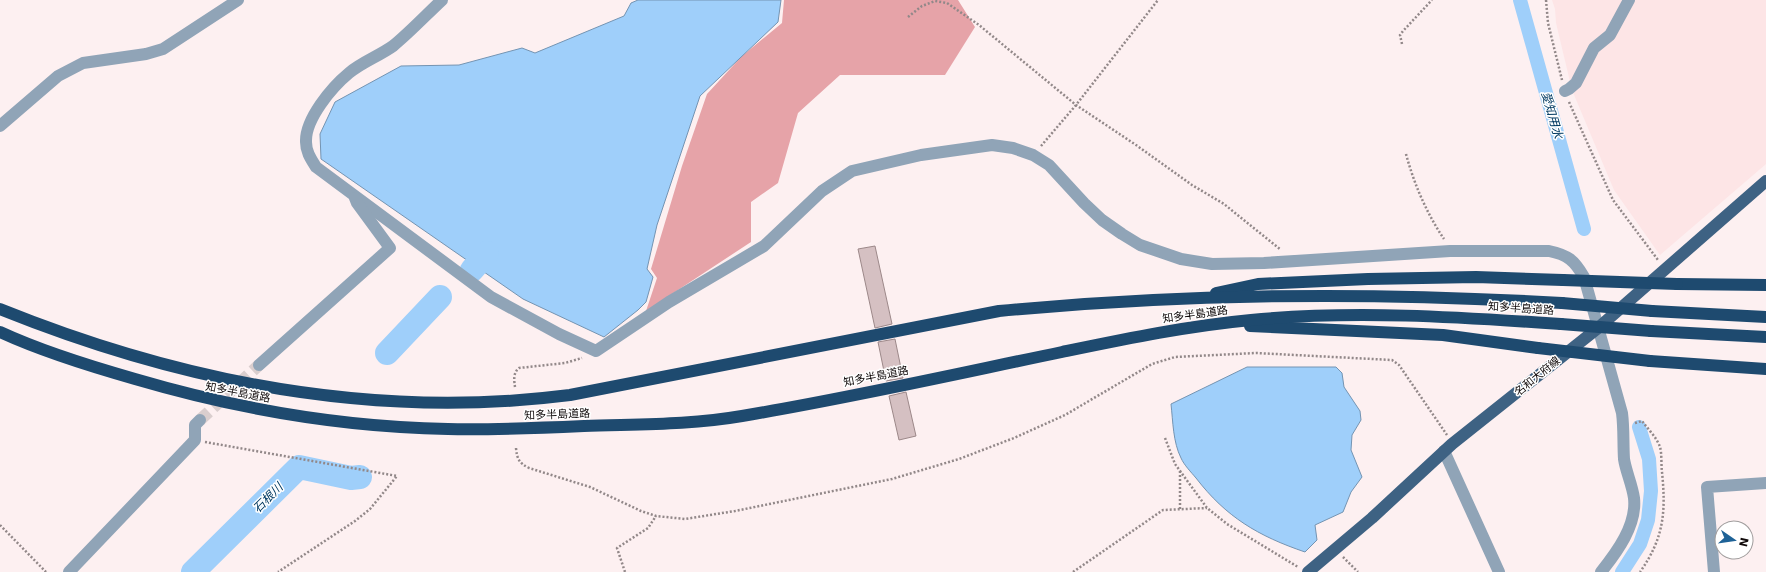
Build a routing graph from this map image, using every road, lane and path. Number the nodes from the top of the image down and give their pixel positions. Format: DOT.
graph roads {
  1 [pos="238,0"];
  2 [pos="442,0"];
  3 [pos="1158,0"];
  4 [pos="1432,0"];
  5 [pos="1546,0"];
  6 [pos="1630,0"];
  7 [pos="908,17"];
  8 [pos="1402,44"];
  9 [pos="1565,91"];
  10 [pos="1076,105"];
  11 [pos="0,126"];
  12 [pos="1406,154"];
  13 [pos="1033,155"];
  14 [pos="1766,181"];
  15 [pos="355,195"];
  16 [pos="1450,251"];
  17 [pos="1291,262"];
  18 [pos="1664,269"];
  19 [pos="1766,285"];
  20 [pos="1184,299"];
  21 [pos="0,309"];
  22 [pos="1766,317"];
  23 [pos="1210,325"];
  24 [pos="1598,328"];
  25 [pos="0,332"];
  26 [pos="1766,337"];
  27 [pos="596,351"];
  28 [pos="259,365"];
  29 [pos="1766,369"];
  30 [pos="515,388"];
  31 [pos="200,420"];
  32 [pos="1632,424"];
  33 [pos="1165,438"];
  34 [pos="195,440"];
  35 [pos="1448,447"];
  36 [pos="516,448"];
  37 [pos="1180,471"];
  38 [pos="1766,483"];
  39 [pos="1207,508"];
  40 [pos="1180,509"];
  41 [pos="656,516"];
  42 [pos="0,525"];
  43 [pos="1334,550"];
  44 [pos="1304,570"];
  45 [pos="46,572"];
  46 [pos="69,572"];
  47 [pos="278,572"];
  48 [pos="625,572"];
  49 [pos="1073,572"];
  50 [pos="1358,572"];
  51 [pos="1499,572"];
  52 [pos="1601,572"];
  53 [pos="1640,572"];
  54 [pos="1714,572"];
  1 -- 11 [label="street"];
  2 -- 15 [label="street"];
  3 -- 10 [label="path"];
  4 -- 8 [label="path"];
  5 -- 9 [label="path"];
  6 -- 9 [label="street"];
  7 -- 10 [label="path"];
  9 -- 18 [label="path"];
  10 -- 13 [label="path"];
  10 -- 17 [label="path"];
  12 -- 16 [label="path"];
  13 -- 17 [label="street"];
  13 -- 27 [label="street"];
  14 -- 18 [label="main road, 名和大府線"];
  15 -- 27 [label="street"];
  15 -- 28 [label="street"];
  16 -- 17 [label="street"];
  16 -- 24 [label="street"];
  18 -- 24 [label="main road, 名和大府線"];
  19 -- 20 [label="highway, bridge"];
  20 -- 21 [label="highway, 知多半島道路"];
  20 -- 22 [label="highway, 知多半島道路, bridge"];
  23 -- 25 [label="highway, 知多半島道路"];
  23 -- 26 [label="highway, 知多半島道路, bridge"];
  23 -- 29 [label="highway, bridge"];
  24 -- 35 [label="main road, 名和大府線"];
  24 -- 52 [label="street"];
  27 -- 30 [label="path"];
  31 -- 34 [label="street"];
  32 -- 53 [label="path"];
  33 -- 37 [label="path"];
  34 -- 46 [label="street"];
  34 -- 47 [label="path"];
  35 -- 41 [label="path"];
  35 -- 43 [label="main road, 名和大府線"];
  35 -- 51 [label="street"];
  36 -- 41 [label="path"];
  37 -- 39 [label="path"];
  37 -- 40 [label="path"];
  38 -- 54 [label="street"];
  39 -- 40 [label="path"];
  39 -- 44 [label="path"];
  40 -- 49 [label="path"];
  41 -- 48 [label="path"];
  42 -- 45 [label="path"];
  43 -- 44 [label="main road, 名和大府線"];
  43 -- 50 [label="path"];
}
